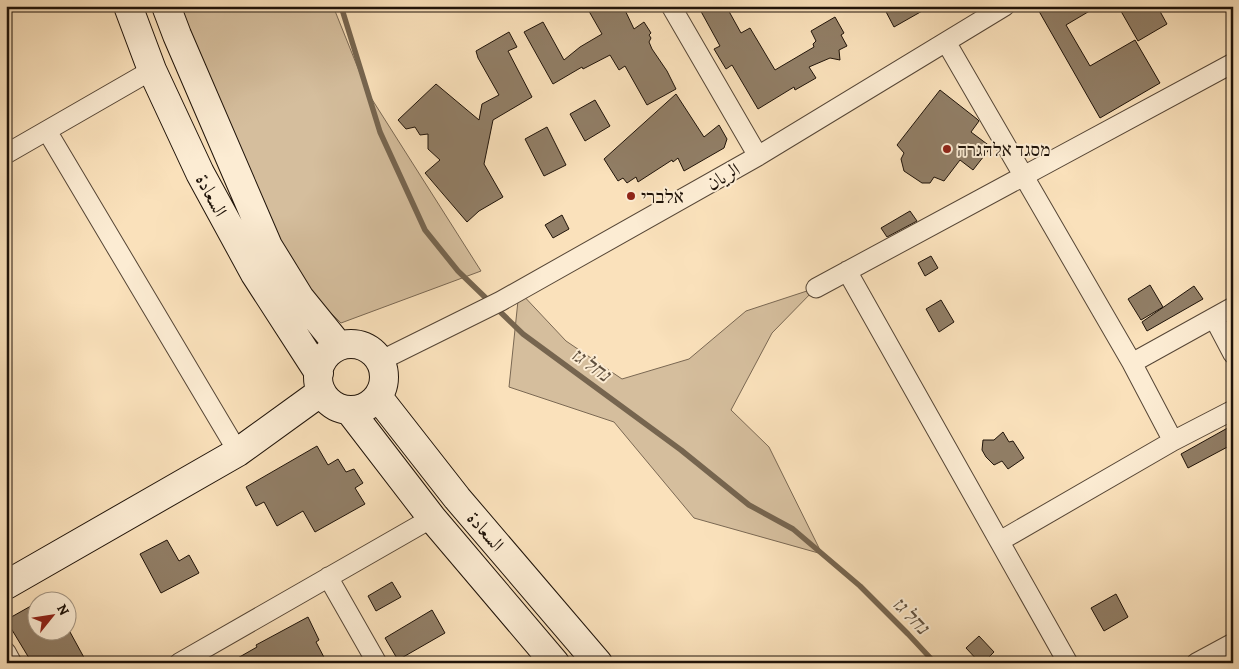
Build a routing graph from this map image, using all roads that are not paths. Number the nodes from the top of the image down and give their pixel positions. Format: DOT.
graph roads {
  1 [pos="128,6"];
  2 [pos="166,6"];
  3 [pos="671,6"];
  4 [pos="1005,6"];
  5 [pos="946,42"];
  6 [pos="1233,63"];
  7 [pos="152,70"];
  8 [pos="47,131"];
  9 [pos="6,154"];
  10 [pos="758,156"];
  11 [pos="1024,176"];
  12 [pos="847,271"];
  13 [pos="816,288"];
  14 [pos="1233,307"];
  15 [pos="1214,318"];
  16 [pos="339,346"];
  17 [pos="1233,354"];
  18 [pos="380,361"];
  19 [pos="1132,363"];
  20 [pos="320,383"];
  21 [pos="378,397"];
  22 [pos="349,410"];
  23 [pos="1233,410"];
  24 [pos="1173,441"];
  25 [pos="238,452"];
  26 [pos="432,518"];
  27 [pos="1000,541"];
  28 [pos="328,577"];
  29 [pos="6,585"];
  30 [pos="1233,643"];
  31 [pos="6,652"];
  32 [pos="12,663"];
  33 [pos="179,663"];
  34 [pos="377,663"];
  35 [pos="555,663"];
  36 [pos="598,663"];
  37 [pos="1068,663"];
  38 [pos="1196,663"];
  1 -- 7 [label="street, السعادة"];
  2 -- 16 [label="street, السعادة"];
  3 -- 10 [label="street"];
  4 -- 5 [label="street, الريان"];
  5 -- 10 [label="street, الريان"];
  5 -- 11 [label="street"];
  6 -- 11 [label="street"];
  7 -- 8 [label="street"];
  7 -- 20 [label="street, السعادة"];
  8 -- 9 [label="street"];
  8 -- 25 [label="street"];
  10 -- 18 [label="street, الريان"];
  11 -- 12 [label="street"];
  11 -- 19 [label="street"];
  12 -- 13 [label="street"];
  12 -- 27 [label="street"];
  14 -- 15 [label="street"];
  15 -- 17 [label="street"];
  15 -- 19 [label="street"];
  16 -- 18 [label="street"];
  16 -- 20 [label="street"];
  18 -- 21 [label="street"];
  19 -- 24 [label="street"];
  20 -- 22 [label="street"];
  20 -- 25 [label="street"];
  21 -- 22 [label="street"];
  21 -- 36 [label="street, السعادة"];
  22 -- 26 [label="street, السعادة"];
  23 -- 24 [label="street"];
  24 -- 27 [label="street"];
  25 -- 29 [label="street"];
  26 -- 28 [label="street"];
  26 -- 35 [label="street, السعادة"];
  27 -- 37 [label="street"];
  28 -- 33 [label="street"];
  28 -- 34 [label="street"];
  30 -- 38 [label="street"];
  31 -- 32 [label="street"];
}
